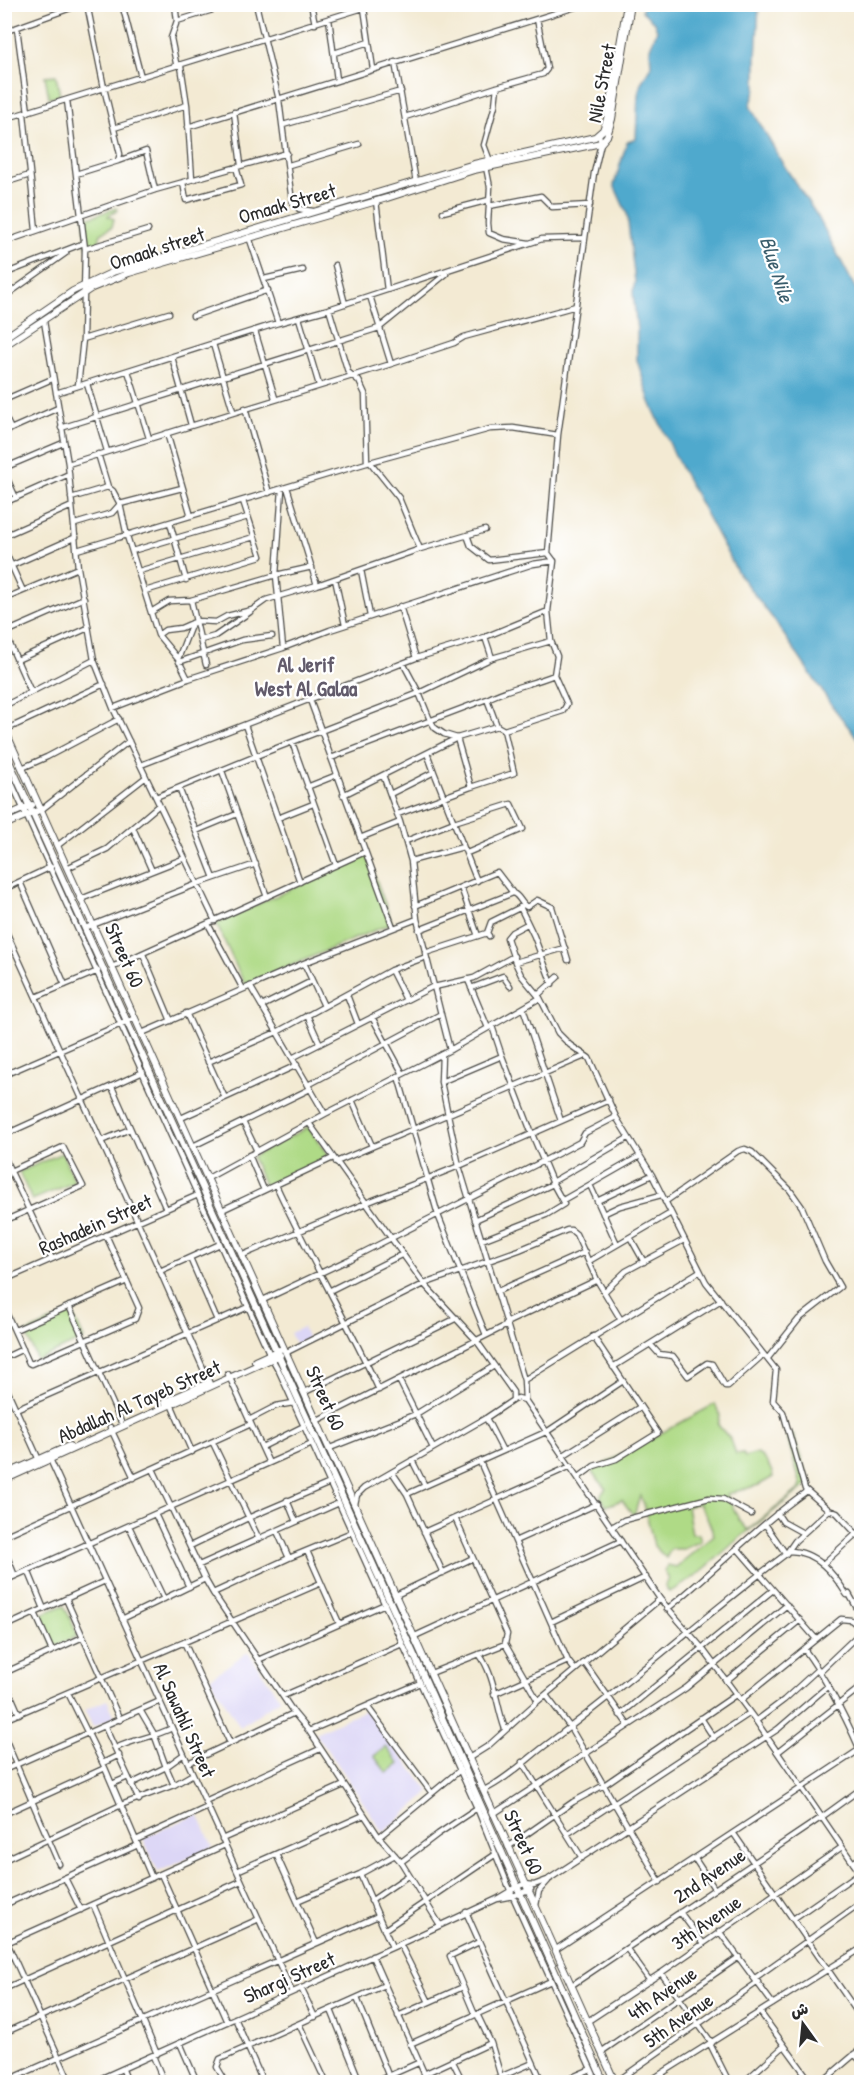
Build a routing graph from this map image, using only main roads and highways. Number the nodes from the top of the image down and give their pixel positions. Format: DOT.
graph roads {
  1 [pos="629,4"];
  2 [pos="597,136"];
  3 [pos="578,149"];
  4 [pos="488,164"];
  5 [pos="386,194"];
  6 [pos="174,256"];
  7 [pos="4,338"];
  8 [pos="4,346"];
  9 [pos="5,729"];
  10 [pos="4,750"];
  11 [pos="38,802"];
  12 [pos="29,810"];
  13 [pos="41,810"];
  14 [pos="4,817"];
  15 [pos="4,825"];
  16 [pos="87,912"];
  17 [pos="80,916"];
  18 [pos="213,1190"];
  19 [pos="201,1194"];
  20 [pos="286,1350"];
  21 [pos="274,1355"];
  22 [pos="210,1384"];
  23 [pos="111,1429"];
  24 [pos="40,1461"];
  25 [pos="4,1475"];
  26 [pos="4,1480"];
  27 [pos="604,2082"];
  28 [pos="615,2082"];
  1 -- 2 [label="main road, Nile Street"];
  1 -- 3 [label="main road, Nile Street"];
  2 -- 4 [label="main road, Omaak Street"];
  3 -- 4 [label="main road, Omaak street"];
  4 -- 5 [label="main road, Omaak street"];
  4 -- 5 [label="main road, Omaak Street"];
  5 -- 6 [label="main road, Omaak Street"];
  5 -- 6 [label="main road, Omaak street"];
  6 -- 7 [label="main road, Omaak Street"];
  6 -- 8 [label="main road, Omaak street"];
  9 -- 11 [label="main road, Street 60"];
  10 -- 12 [label="main road, Street 60"];
  11 -- 12 [label="main road"];
  11 -- 13 [label="main road, Street 60"];
  12 -- 13 [label="main road"];
  12 -- 14 [label="main road"];
  12 -- 15 [label="main road"];
  12 -- 17 [label="main road, Street 60"];
  13 -- 16 [label="main road, Street 60"];
  16 -- 17 [label="main road"];
  16 -- 18 [label="main road, Street 60"];
  17 -- 19 [label="main road, Street 60"];
  18 -- 19 [label="main road"];
  18 -- 20 [label="main road, Street 60"];
  19 -- 21 [label="main road, Street 60"];
  20 -- 21 [label="main road, Abdallah Al Tayeb Street"];
  20 -- 28 [label="main road, Street 60"];
  21 -- 22 [label="main road, Abdallah Al Tayeb Street"];
  21 -- 27 [label="main road, Street 60"];
  22 -- 23 [label="main road, Abdallah Al Tayeb Street"];
  22 -- 23 [label="main road, Abdallah Al Tayeb Street"];
  23 -- 24 [label="main road, Abdallah Al Tayeb Street"];
  24 -- 25 [label="main road, Abdallah Al Tayeb Street"];
  24 -- 26 [label="main road, Abdallah Al Tayeb Street"];
}
